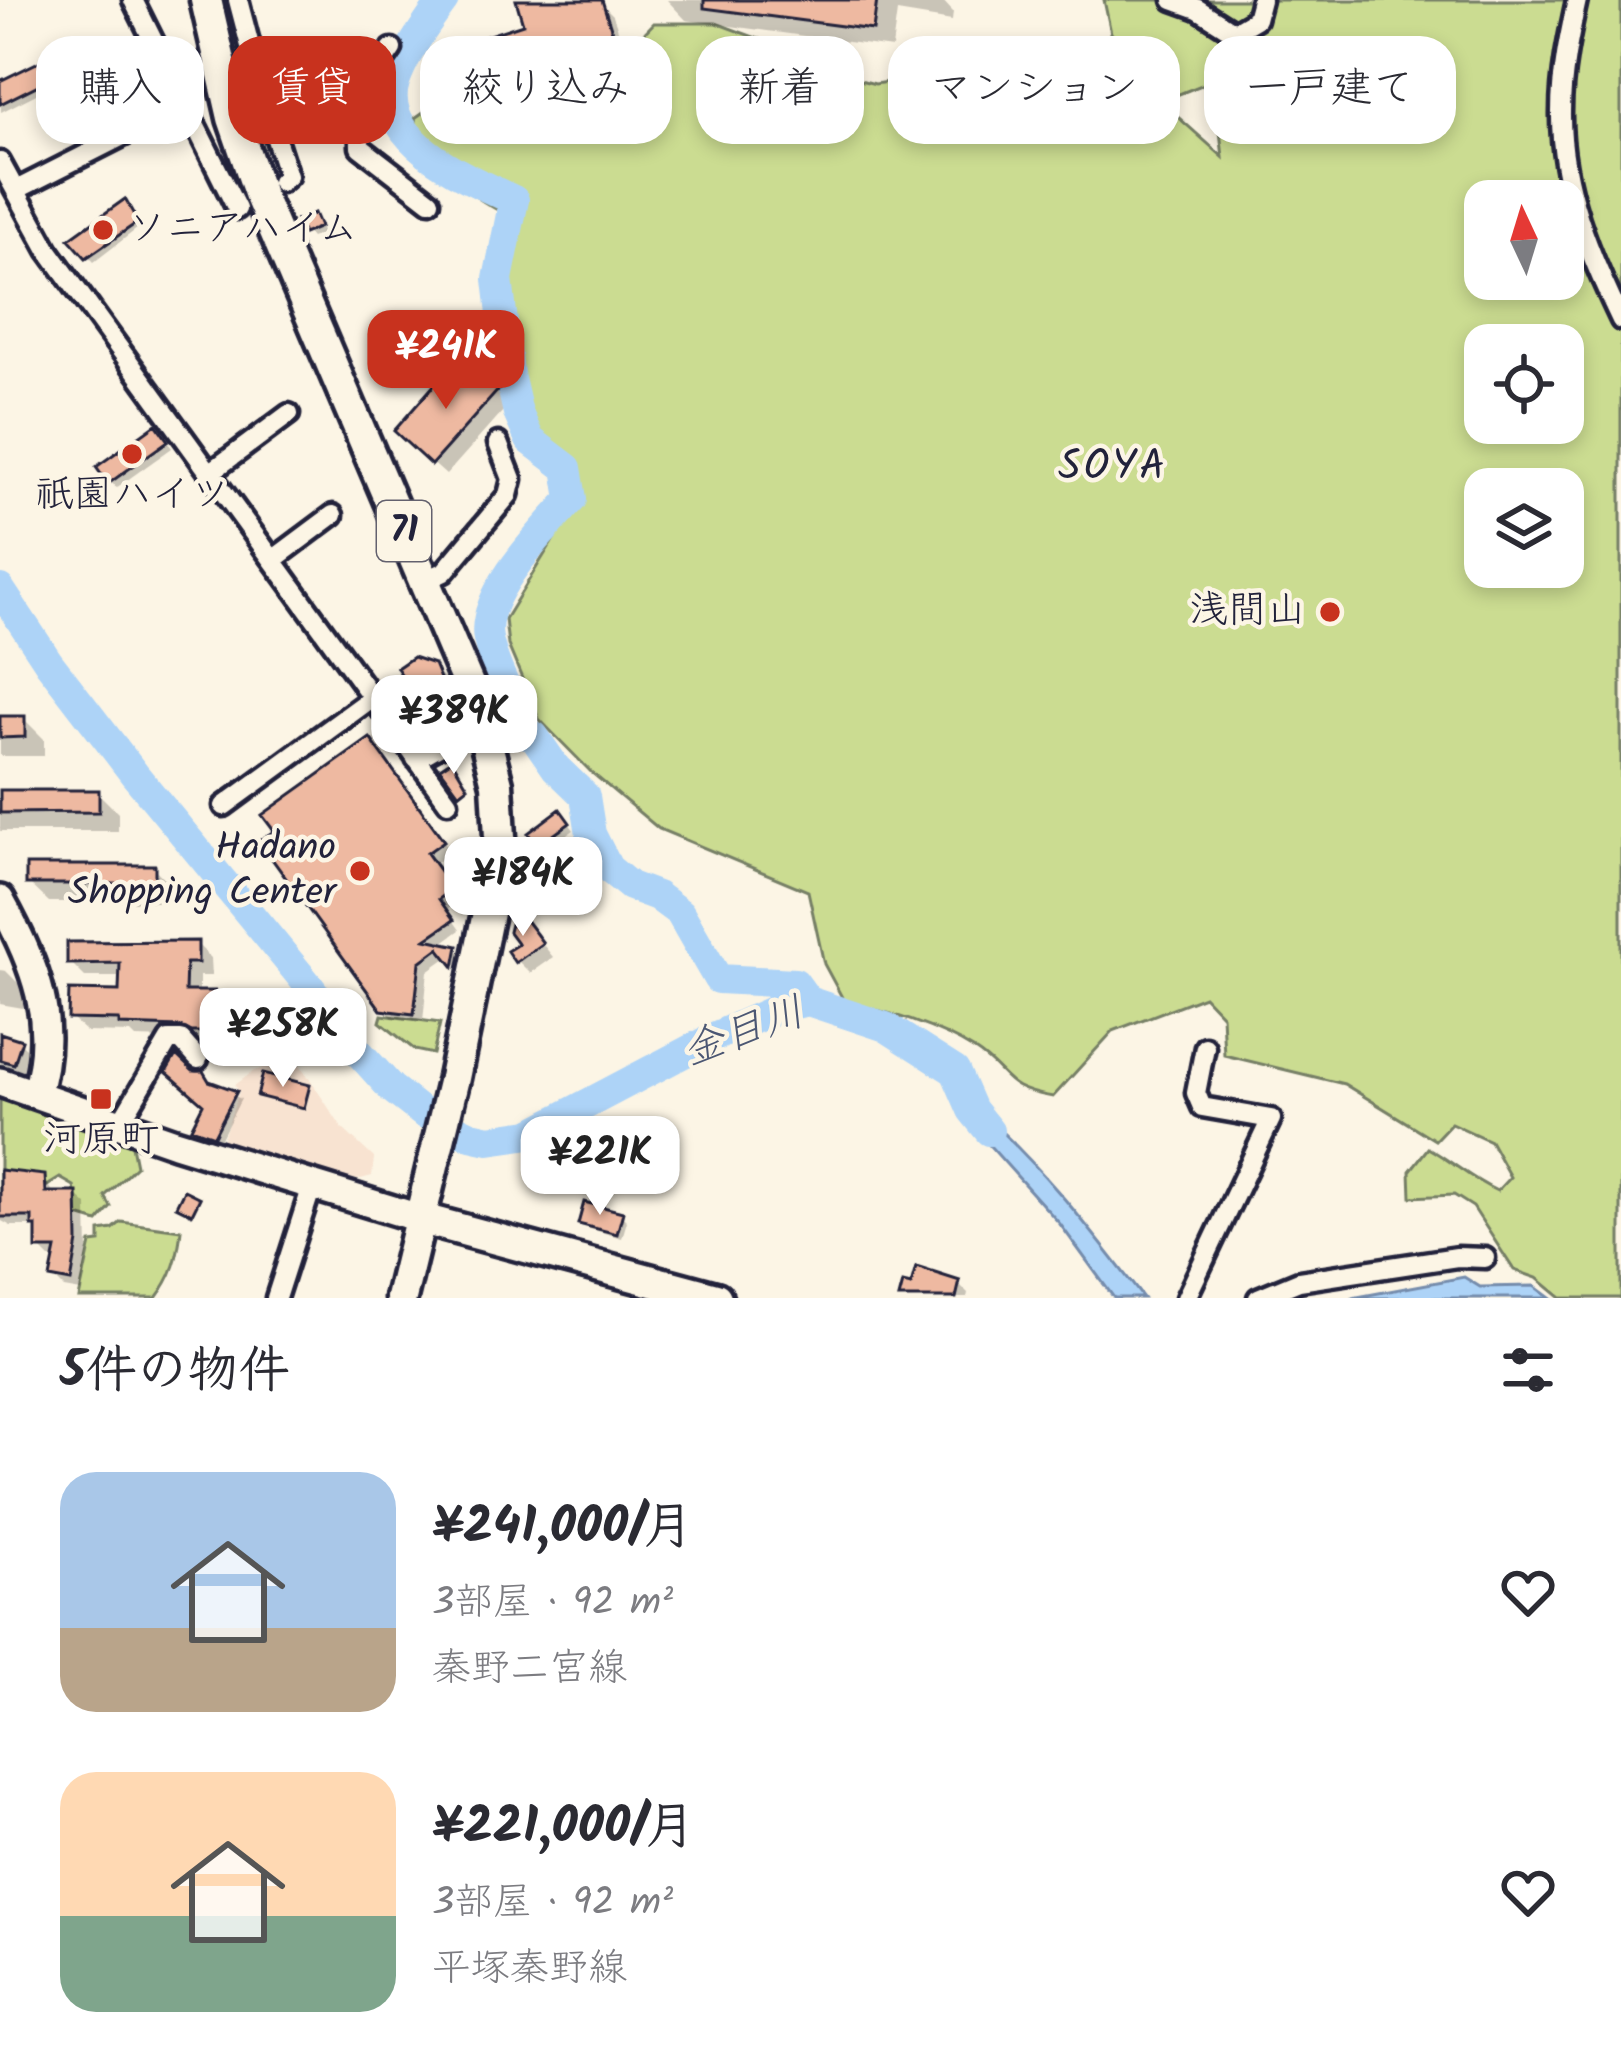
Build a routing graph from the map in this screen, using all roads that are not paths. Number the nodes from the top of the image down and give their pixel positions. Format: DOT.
graph roads {
  1 [pos="134,0"];
  2 [pos="206,0"];
  3 [pos="238,0"];
  4 [pos="1173,0"];
  5 [pos="1262,0"];
  6 [pos="1577,0"];
  7 [pos="151,36"];
  8 [pos="247,36"];
  9 [pos="107,144"];
  10 [pos="204,144"];
  11 [pos="277,144"];
  12 [pos="360,144"];
  13 [pos="0,162"];
  14 [pos="423,168"];
  15 [pos="281,182"];
  16 [pos="410,185"];
  17 [pos="18,189"];
  18 [pos="430,202"];
  19 [pos="237,209"];
  20 [pos="1621,320"];
  21 [pos="289,414"];
  22 [pos="498,443"];
  23 [pos="211,472"];
  24 [pos="332,515"];
  25 [pos="274,559"];
  26 [pos="425,581"];
  27 [pos="372,698"];
  28 [pos="484,728"];
  29 [pos="416,759"];
  30 [pos="448,802"];
  31 [pos="224,806"];
  32 [pos="0,901"];
  33 [pos="1205,1047"];
  34 [pos="198,1059"];
  35 [pos="0,1082"];
  36 [pos="36,1094"];
  37 [pos="120,1124"];
  38 [pos="312,1186"];
  39 [pos="422,1219"];
  40 [pos="1485,1258"];
  41 [pos="1191,1297"];
  42 [pos="276,1298"];
  43 [pos="401,1298"];
  44 [pos="716,1298"];
  45 [pos="1258,1298"];
  1 -- 7 [label="street"];
  2 -- 26 [label="main road, 71"];
  3 -- 8 [label="street"];
  4 -- 5 [label="street"];
  6 -- 20 [label="street"];
  9 -- 17 [label="street"];
  10 -- 19 [label="street"];
  11 -- 15 [label="street"];
  12 -- 16 [label="street"];
  13 -- 17 [label="street"];
  14 -- 16 [label="street"];
  16 -- 18 [label="street"];
  17 -- 23 [label="street"];
  21 -- 23 [label="street"];
  22 -- 26 [label="street"];
  23 -- 25 [label="street"];
  24 -- 25 [label="street"];
  25 -- 27 [label="street"];
  26 -- 28 [label="main road, 71"];
  27 -- 29 [label="street"];
  27 -- 31 [label="street"];
  28 -- 29 [label="street"];
  28 -- 39 [label="main road, 71"];
  29 -- 30 [label="street"];
  32 -- 36 [label="street"];
  33 -- 41 [label="street"];
  34 -- 37 [label="street"];
  35 -- 36 [label="street"];
  36 -- 37 [label="street"];
  37 -- 38 [label="street"];
  38 -- 39 [label="street"];
  38 -- 42 [label="street"];
  39 -- 43 [label="main road"];
  39 -- 44 [label="main road"];
  40 -- 45 [label="street"];
}
